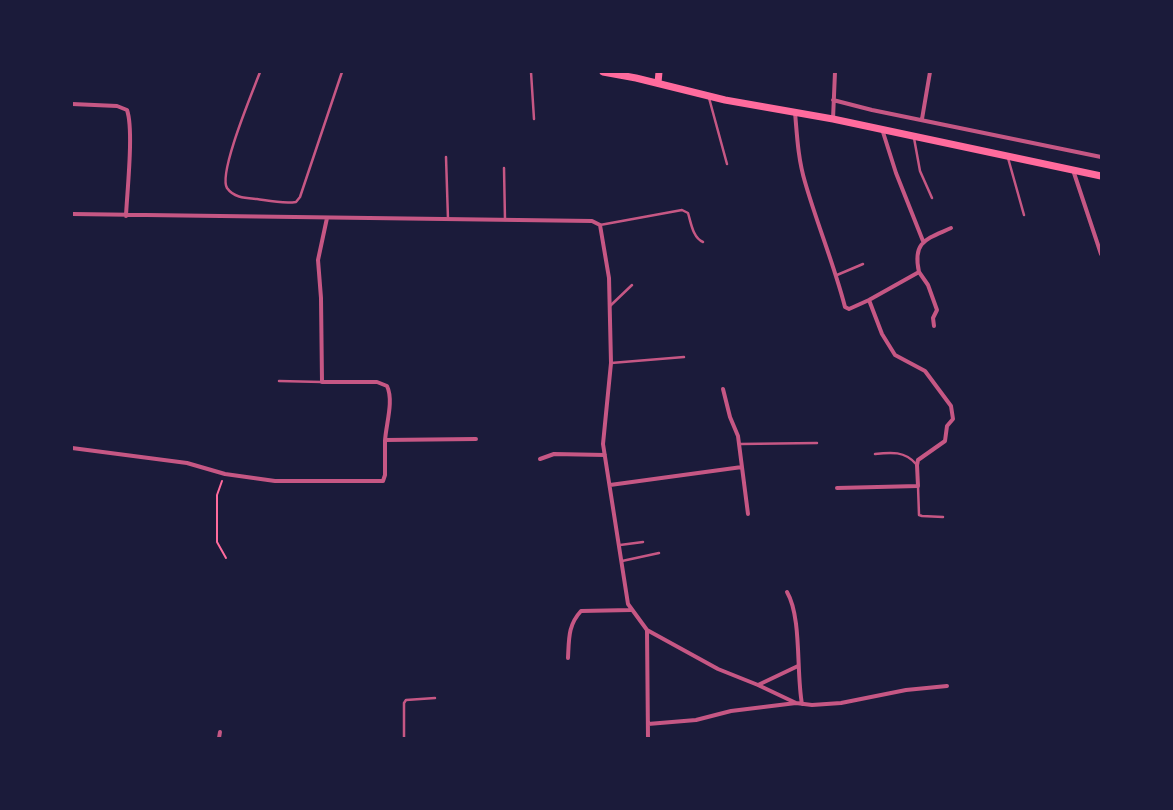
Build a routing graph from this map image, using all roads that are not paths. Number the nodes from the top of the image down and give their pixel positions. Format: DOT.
graph roads {
  1 [pos="260,72"];
  2 [pos="342,72"];
  3 [pos="531,72"];
  4 [pos="603,72"];
  5 [pos="659,72"];
  6 [pos="835,72"];
  7 [pos="930,72"];
  8 [pos="636,75"];
  9 [pos="658,83"];
  10 [pos="709,95"];
  11 [pos="834,100"];
  12 [pos="72,104"];
  13 [pos="795,112"];
  14 [pos="832,119"];
  15 [pos="922,119"];
  16 [pos="534,120"];
  17 [pos="882,129"];
  18 [pos="913,136"];
  19 [pos="1007,156"];
  20 [pos="1101,157"];
  21 [pos="446,158"];
  22 [pos="728,164"];
  23 [pos="504,168"];
  24 [pos="1073,170"];
  25 [pos="1101,176"];
  26 [pos="932,198"];
  27 [pos="72,214"];
  28 [pos="1024,215"];
  29 [pos="126,216"];
  30 [pos="327,218"];
  31 [pos="448,220"];
  32 [pos="505,220"];
  33 [pos="600,225"];
  34 [pos="951,228"];
  35 [pos="923,241"];
  36 [pos="703,242"];
  37 [pos="1101,254"];
  38 [pos="863,264"];
  39 [pos="919,272"];
  40 [pos="837,275"];
  41 [pos="632,285"];
  42 [pos="869,300"];
  43 [pos="609,306"];
  44 [pos="934,326"];
  45 [pos="684,357"];
  46 [pos="611,363"];
  47 [pos="279,381"];
  48 [pos="322,382"];
  49 [pos="723,389"];
  50 [pos="476,439"];
  51 [pos="385,440"];
  52 [pos="817,443"];
  53 [pos="740,444"];
  54 [pos="72,448"];
  55 [pos="875,454"];
  56 [pos="605,455"];
  57 [pos="540,459"];
  58 [pos="917,465"];
  59 [pos="742,467"];
  60 [pos="610,485"];
  61 [pos="918,486"];
  62 [pos="837,488"];
  63 [pos="748,514"];
  64 [pos="943,517"];
  65 [pos="643,542"];
  66 [pos="620,545"];
  67 [pos="659,553"];
  68 [pos="622,561"];
  69 [pos="788,592"];
  70 [pos="631,610"];
  71 [pos="647,630"];
  72 [pos="568,658"];
  73 [pos="798,666"];
  74 [pos="758,685"];
  75 [pos="947,686"];
  76 [pos="435,698"];
  77 [pos="796,703"];
  78 [pos="802,704"];
  79 [pos="648,724"];
  80 [pos="220,732"];
  81 [pos="219,738"];
  82 [pos="404,738"];
  83 [pos="648,738"];
  1 -- 2 [label="lane"];
  3 -- 16 [label="lane"];
  4 -- 8 [label="main road"];
  5 -- 9 [label="main road"];
  6 -- 11 [label="street"];
  7 -- 15 [label="street"];
  8 -- 9 [label="main road"];
  9 -- 10 [label="main road"];
  10 -- 13 [label="main road"];
  10 -- 22 [label="lane"];
  11 -- 14 [label="street"];
  11 -- 15 [label="street"];
  12 -- 29 [label="street"];
  13 -- 14 [label="main road"];
  13 -- 40 [label="street"];
  14 -- 17 [label="main road"];
  15 -- 20 [label="street"];
  17 -- 18 [label="main road"];
  17 -- 35 [label="street"];
  18 -- 19 [label="main road"];
  18 -- 26 [label="lane"];
  19 -- 24 [label="main road"];
  19 -- 28 [label="lane"];
  21 -- 31 [label="lane"];
  23 -- 32 [label="lane"];
  24 -- 25 [label="main road"];
  24 -- 37 [label="street"];
  27 -- 29 [label="street"];
  29 -- 30 [label="street"];
  30 -- 31 [label="street"];
  30 -- 48 [label="street"];
  31 -- 32 [label="street"];
  32 -- 33 [label="street"];
  33 -- 36 [label="lane"];
  33 -- 43 [label="street"];
  34 -- 35 [label="street"];
  35 -- 39 [label="street"];
  38 -- 40 [label="lane"];
  39 -- 42 [label="street"];
  39 -- 44 [label="street"];
  40 -- 42 [label="street"];
  41 -- 43 [label="lane"];
  42 -- 58 [label="street"];
  43 -- 46 [label="street"];
  45 -- 46 [label="lane"];
  46 -- 56 [label="street"];
  47 -- 48 [label="lane"];
  48 -- 51 [label="street"];
  49 -- 53 [label="street"];
  50 -- 51 [label="street"];
  51 -- 54 [label="street"];
  52 -- 53 [label="lane"];
  53 -- 59 [label="street"];
  55 -- 58 [label="lane"];
  56 -- 57 [label="street"];
  56 -- 60 [label="street"];
  58 -- 61 [label="street"];
  59 -- 60 [label="street"];
  59 -- 63 [label="street"];
  60 -- 66 [label="street"];
  61 -- 62 [label="street"];
  61 -- 64 [label="lane"];
  65 -- 66 [label="lane"];
  66 -- 68 [label="street"];
  67 -- 68 [label="lane"];
  68 -- 70 [label="street"];
  69 -- 73 [label="street"];
  70 -- 71 [label="street"];
  70 -- 72 [label="street"];
  71 -- 74 [label="street"];
  71 -- 79 [label="street"];
  73 -- 74 [label="street"];
  73 -- 78 [label="street"];
  74 -- 77 [label="street"];
  75 -- 78 [label="street"];
  76 -- 82 [label="lane"];
  77 -- 78 [label="street"];
  77 -- 79 [label="street"];
  79 -- 83 [label="street"];
  80 -- 81 [label="street"];
}
